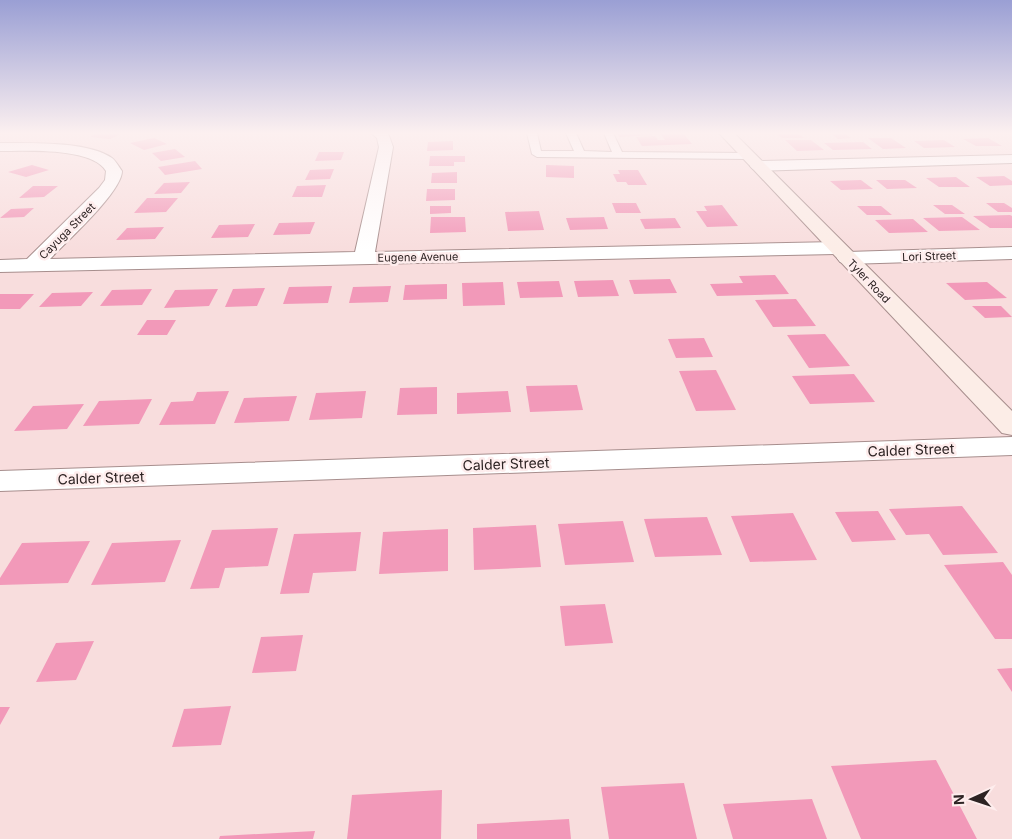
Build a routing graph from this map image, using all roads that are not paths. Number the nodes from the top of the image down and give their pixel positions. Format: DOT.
graph roads {
  1 [pos="114,172"];
  2 [pos="381,172"];
  3 [pos="764,172"];
  4 [pos="841,253"];
  5 [pos="1012,253"];
  6 [pos="364,258"];
  7 [pos="33,265"];
  8 [pos="0,266"];
  9 [pos="1012,427"];
  10 [pos="1012,446"];
  11 [pos="0,481"];
  1 -- 7 [label="street, Cayuga Street"];
  2 -- 6 [label="street"];
  3 -- 4 [label="street, Tyler Road"];
  4 -- 5 [label="street, Lori Street"];
  4 -- 6 [label="street, Eugene Avenue"];
  4 -- 9 [label="street, Tyler Road"];
  6 -- 7 [label="street, Eugene Avenue"];
  7 -- 8 [label="street, Eugene Avenue"];
  10 -- 11 [label="street, Calder Street"];
}
